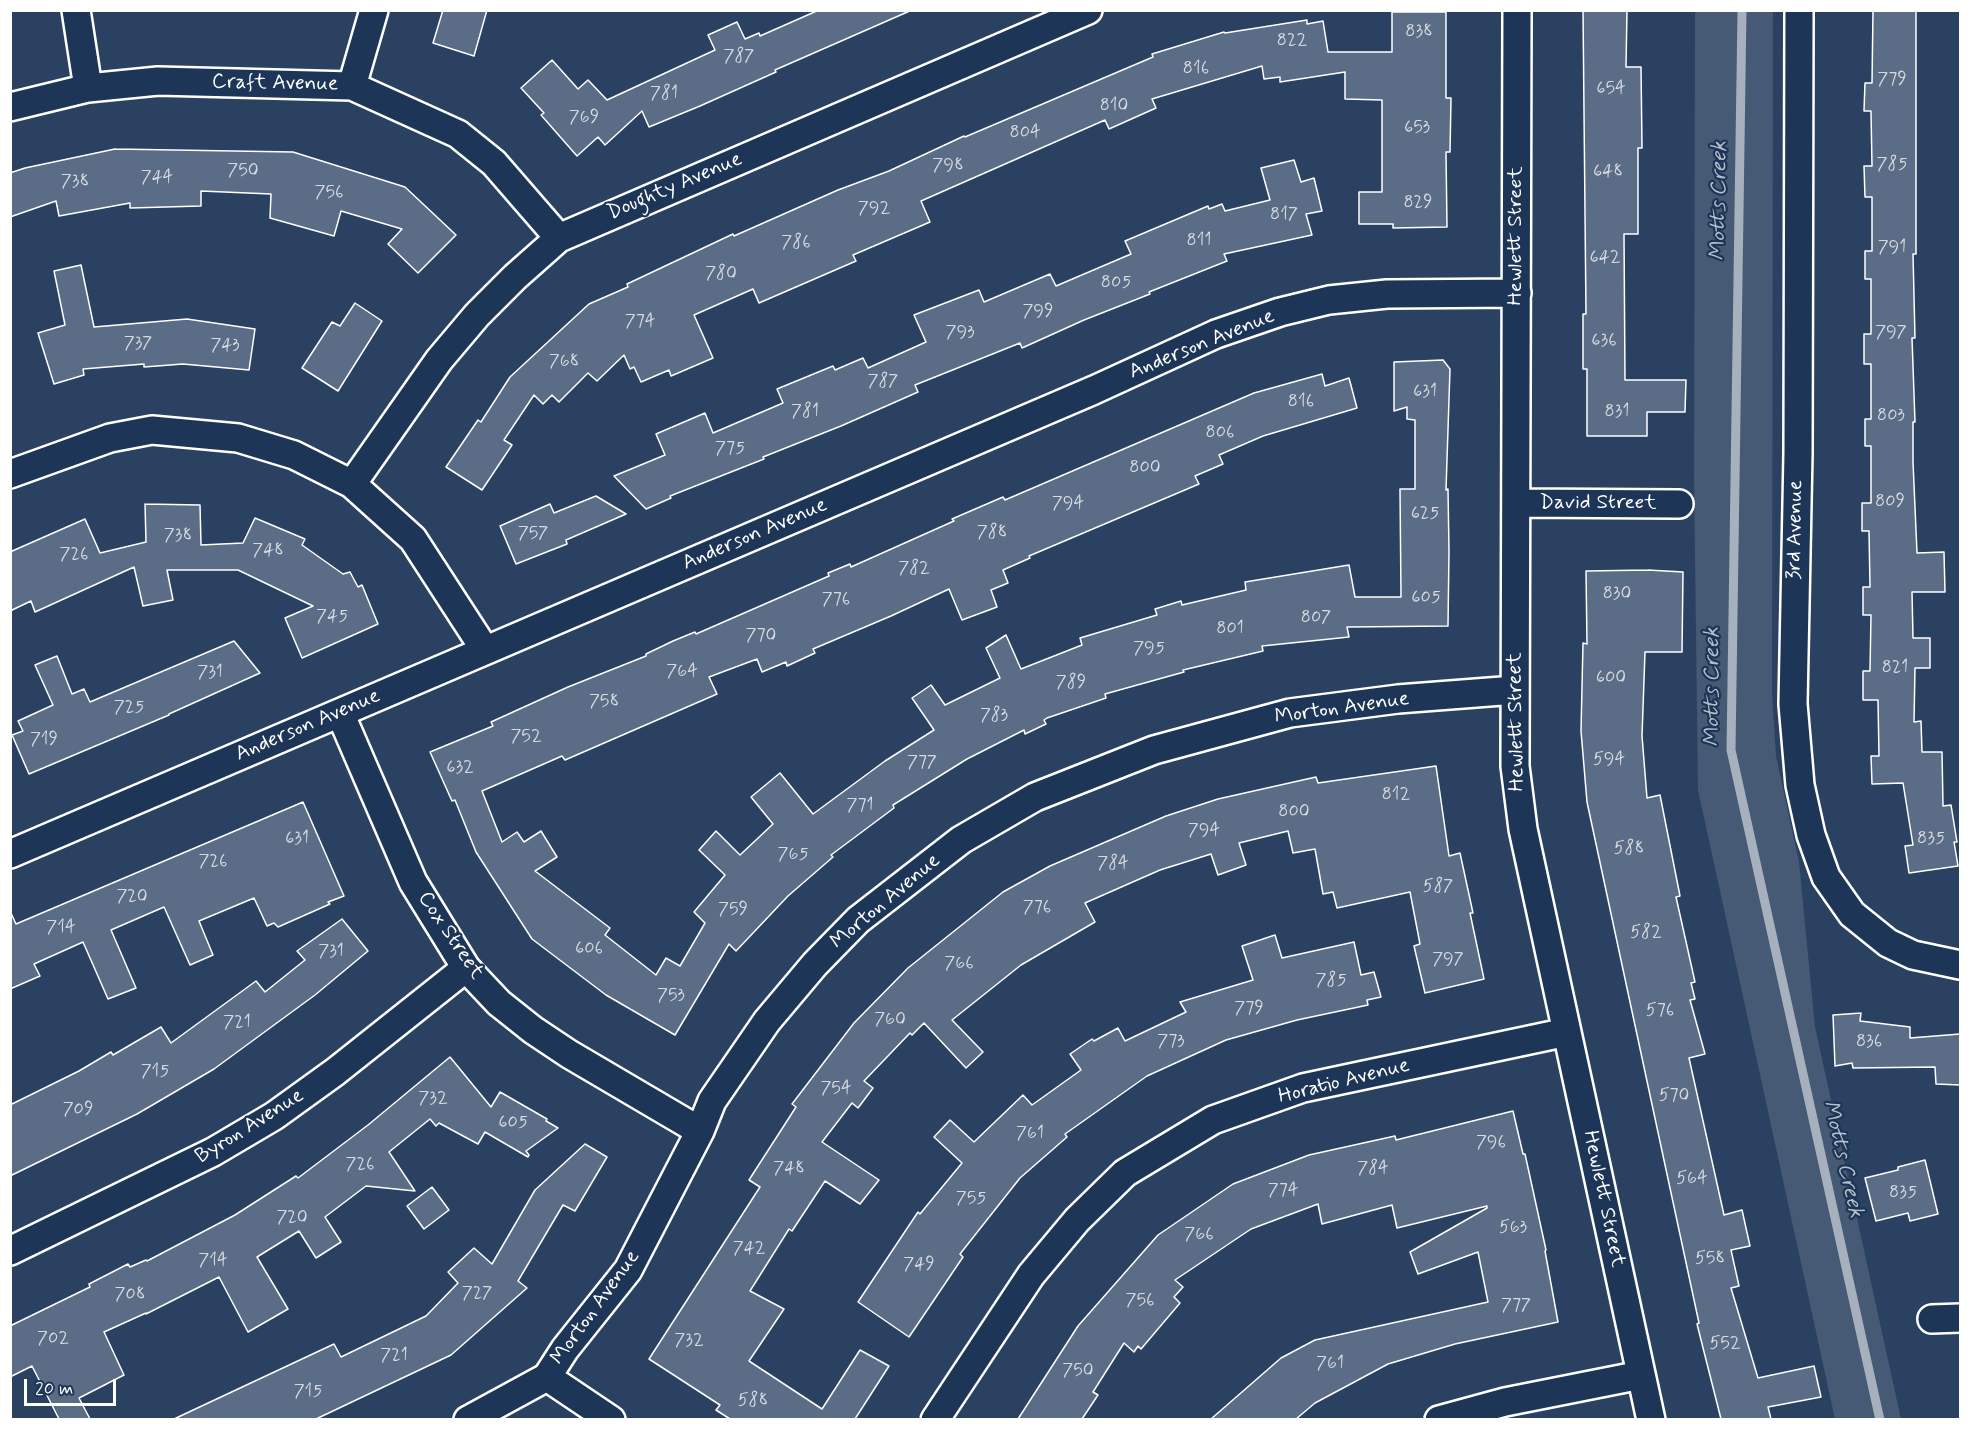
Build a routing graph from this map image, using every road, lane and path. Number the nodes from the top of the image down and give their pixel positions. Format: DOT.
graph roads {
  1 [pos="76,10"];
  2 [pos="374,10"];
  3 [pos="1088,10"];
  4 [pos="1517,10"];
  5 [pos="1799,10"];
  6 [pos="352,86"];
  7 [pos="88,88"];
  8 [pos="10,106"];
  9 [pos="559,238"];
  10 [pos="1517,293"];
  11 [pos="10,474"];
  12 [pos="352,484"];
  13 [pos="1516,503"];
  14 [pos="1679,504"];
  15 [pos="485,650"];
  16 [pos="1515,690"];
  17 [pos="340,713"];
  18 [pos="10,854"];
  19 [pos="1960,965"];
  20 [pos="466,968"];
  21 [pos="1567,1032"];
  22 [pos="700,1131"];
  23 [pos="10,1251"];
  24 [pos="1960,1318"];
  25 [pos="1932,1319"];
  26 [pos="1641,1375"];
  27 [pos="547,1377"];
  28 [pos="468,1419"];
  29 [pos="611,1419"];
  30 [pos="935,1419"];
  31 [pos="1439,1419"];
  32 [pos="1650,1419"];
  1 -- 7 [label="street"];
  2 -- 6 [label="street"];
  3 -- 9 [label="street, Doughty Avenue"];
  4 -- 10 [label="street, Hewlett Street"];
  5 -- 19 [label="street, 3rd Avenue"];
  6 -- 7 [label="street, Craft Avenue"];
  6 -- 9 [label="street, Craft Avenue"];
  7 -- 8 [label="street, Craft Avenue"];
  9 -- 12 [label="street, Doughty Avenue"];
  10 -- 13 [label="street, Hewlett Street"];
  10 -- 15 [label="street, Anderson Avenue"];
  11 -- 12 [label="street"];
  12 -- 15 [label="street"];
  13 -- 14 [label="street, David Street"];
  13 -- 16 [label="street, Hewlett Street"];
  15 -- 17 [label="street, Anderson Avenue"];
  16 -- 21 [label="street, Hewlett Street"];
  16 -- 22 [label="street, Morton Avenue"];
  17 -- 18 [label="street, Anderson Avenue"];
  17 -- 20 [label="street, Cox Street"];
  20 -- 22 [label="street, Cox Street"];
  20 -- 23 [label="street, Byron Avenue"];
  21 -- 26 [label="street, Hewlett Street"];
  21 -- 30 [label="street, Horatio Avenue"];
  22 -- 27 [label="street, Morton Avenue"];
  24 -- 25 [label="street"];
  26 -- 31 [label="street"];
  26 -- 32 [label="street, Hewlett Street"];
  27 -- 28 [label="street, Morton Avenue"];
  27 -- 29 [label="street"];
}
